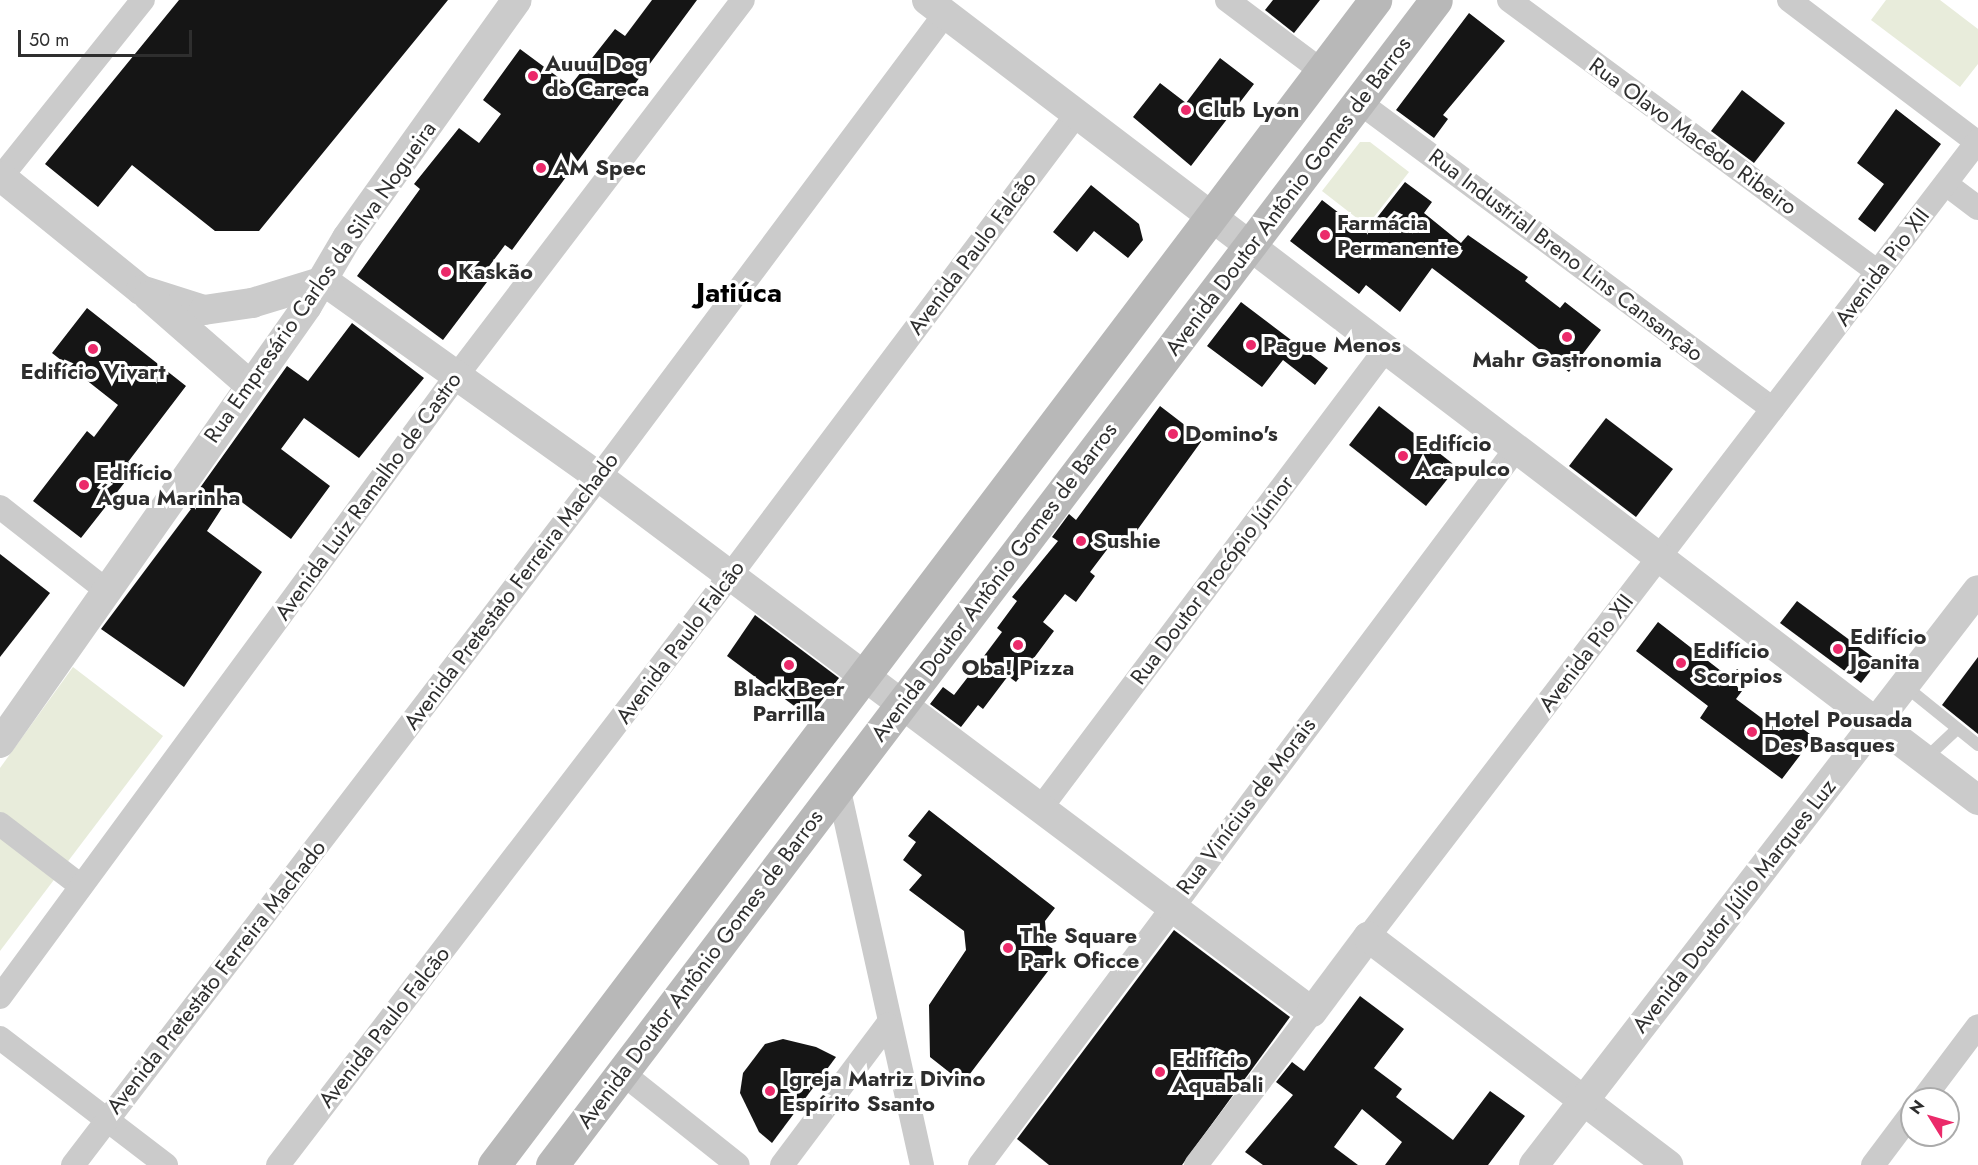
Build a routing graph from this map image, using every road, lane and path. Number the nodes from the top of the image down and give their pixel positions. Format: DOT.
graph roads {
  1 [pos="143,0"];
  2 [pos="517,0"];
  3 [pos="743,0"];
  4 [pos="1227,0"];
  5 [pos="1376,0"];
  6 [pos="1436,0"];
  7 [pos="1509,0"];
  8 [pos="1789,0"];
  9 [pos="936,7"];
  10 [pos="1322,71"];
  11 [pos="1359,102"];
  12 [pos="1076,115"];
  13 [pos="1978,142"];
  14 [pos="0,176"];
  15 [pos="1946,184"];
  16 [pos="1978,208"];
  17 [pos="1211,218"];
  18 [pos="1250,247"];
  19 [pos="1878,272"];
  20 [pos="324,281"];
  21 [pos="141,290"];
  22 [pos="1385,350"];
  23 [pos="458,374"];
  24 [pos="249,384"];
  25 [pos="1773,409"];
  26 [pos="1515,450"];
  27 [pos="599,477"];
  28 [pos="0,507"];
  29 [pos="1658,559"];
  30 [pos="729,577"];
  31 [pos="1978,590"];
  32 [pos="107,591"];
  33 [pos="864,677"];
  34 [pos="1905,686"];
  35 [pos="900,704"];
  36 [pos="1875,724"];
  37 [pos="1957,729"];
  38 [pos="0,743"];
  39 [pos="1978,745"];
  40 [pos="1924,760"];
  41 [pos="838,786"];
  42 [pos="1978,800"];
  43 [pos="1040,809"];
  44 [pos="0,824"];
  45 [pos="81,886"];
  46 [pos="1170,907"];
  47 [pos="1368,937"];
  48 [pos="0,997"];
  49 [pos="1312,1012"];
  50 [pos="888,1024"];
  51 [pos="1978,1026"];
  52 [pos="0,1038"];
  53 [pos="621,1072"];
  54 [pos="1932,1087"];
  55 [pos="1583,1101"];
  56 [pos="106,1120"];
  57 [pos="1900,1129"];
  58 [pos="73,1165"];
  59 [pos="166,1165"];
  60 [pos="278,1165"];
  61 [pos="494,1165"];
  62 [pos="552,1165"];
  63 [pos="738,1165"];
  64 [pos="782,1165"];
  65 [pos="922,1165"];
  66 [pos="980,1165"];
  67 [pos="1196,1165"];
  68 [pos="1534,1165"];
  69 [pos="1668,1165"];
  70 [pos="1873,1165"];
  1 -- 14 [label="street"];
  2 -- 20 [label="street, Rua Empresário Carlos da Silva Nogueira"];
  3 -- 23 [label="street, Avenida Luiz Ramalho de Castro"];
  4 -- 10 [label="street"];
  5 -- 10 [label="main road, Avenida Doutor Antônio Gomes de Barros"];
  6 -- 11 [label="main road, Avenida Doutor Antônio Gomes de Barros"];
  7 -- 19 [label="street, Rua Olavo Macêdo Ribeiro"];
  8 -- 13 [label="street"];
  9 -- 12 [label="street"];
  9 -- 27 [label="street, Avenida Pretestato Ferreira Machado"];
  10 -- 17 [label="main road, Avenida Doutor Antônio Gomes de Barros"];
  11 -- 18 [label="main road, Avenida Doutor Antônio Gomes de Barros"];
  11 -- 25 [label="street, Rua Industrial Breno Lins Cansanção"];
  12 -- 17 [label="street"];
  12 -- 30 [label="street, Avenida Paulo Falcão"];
  13 -- 15 [label="street, Avenida Pio XII"];
  14 -- 21 [label="street"];
  15 -- 16 [label="street"];
  15 -- 19 [label="street, Avenida Pio XII"];
  17 -- 18 [label="street"];
  17 -- 33 [label="main road, Avenida Doutor Antônio Gomes de Barros"];
  18 -- 22 [label="street"];
  18 -- 35 [label="main road, Avenida Doutor Antônio Gomes de Barros"];
  19 -- 25 [label="street, Avenida Pio XII"];
  20 -- 21 [label="street"];
  20 -- 23 [label="street"];
  20 -- 24 [label="street, Rua Empresário Carlos da Silva Nogueira"];
  21 -- 24 [label="street"];
  22 -- 26 [label="street"];
  22 -- 43 [label="street, Rua Doutor Procópio Júnior"];
  23 -- 27 [label="street"];
  23 -- 45 [label="street, Avenida Luiz Ramalho de Castro"];
  24 -- 32 [label="street, Rua Empresário Carlos da Silva Nogueira"];
  25 -- 29 [label="street, Avenida Pio XII"];
  26 -- 29 [label="street"];
  26 -- 46 [label="street, Rua Vinícius de Morais"];
  27 -- 30 [label="street"];
  27 -- 56 [label="street, Avenida Pretestato Ferreira Machado"];
  28 -- 32 [label="street"];
  29 -- 36 [label="street"];
  29 -- 47 [label="street, Avenida Pio XII"];
  30 -- 33 [label="street"];
  30 -- 60 [label="street, Avenida Paulo Falcão"];
  31 -- 34 [label="street, Avenida Doutor Júlio Marques Luz"];
  32 -- 38 [label="street, Rua Empresário Carlos da Silva Nogueira"];
  33 -- 35 [label="street"];
  33 -- 61 [label="main road, Avenida Doutor Antônio Gomes de Barros"];
  34 -- 36 [label="street, Avenida Doutor Júlio Marques Luz"];
  34 -- 37 [label="lane"];
  35 -- 41 [label="main road, Avenida Doutor Antônio Gomes de Barros"];
  35 -- 43 [label="street"];
  36 -- 40 [label="street"];
  36 -- 55 [label="street, Avenida Doutor Júlio Marques Luz"];
  37 -- 39 [label="lane"];
  37 -- 40 [label="lane"];
  40 -- 42 [label="street"];
  41 -- 50 [label="street"];
  41 -- 53 [label="main road, Avenida Doutor Antônio Gomes de Barros"];
  43 -- 46 [label="street"];
  44 -- 45 [label="street"];
  45 -- 48 [label="street, Avenida Luiz Ramalho de Castro"];
  46 -- 49 [label="street"];
  46 -- 66 [label="street, Rua Vinícius de Morais"];
  47 -- 49 [label="street, Avenida Pio XII"];
  47 -- 55 [label="street"];
  49 -- 67 [label="street, Avenida Pio XII"];
  50 -- 64 [label="street"];
  50 -- 65 [label="street"];
  51 -- 54 [label="street"];
  52 -- 56 [label="street"];
  53 -- 62 [label="main road, Avenida Doutor Antônio Gomes de Barros"];
  53 -- 63 [label="street"];
  55 -- 68 [label="street, Avenida Doutor Júlio Marques Luz"];
  55 -- 69 [label="street"];
  56 -- 58 [label="street, Avenida Pretestato Ferreira Machado"];
  56 -- 59 [label="street"];
  57 -- 70 [label="street"];
}
